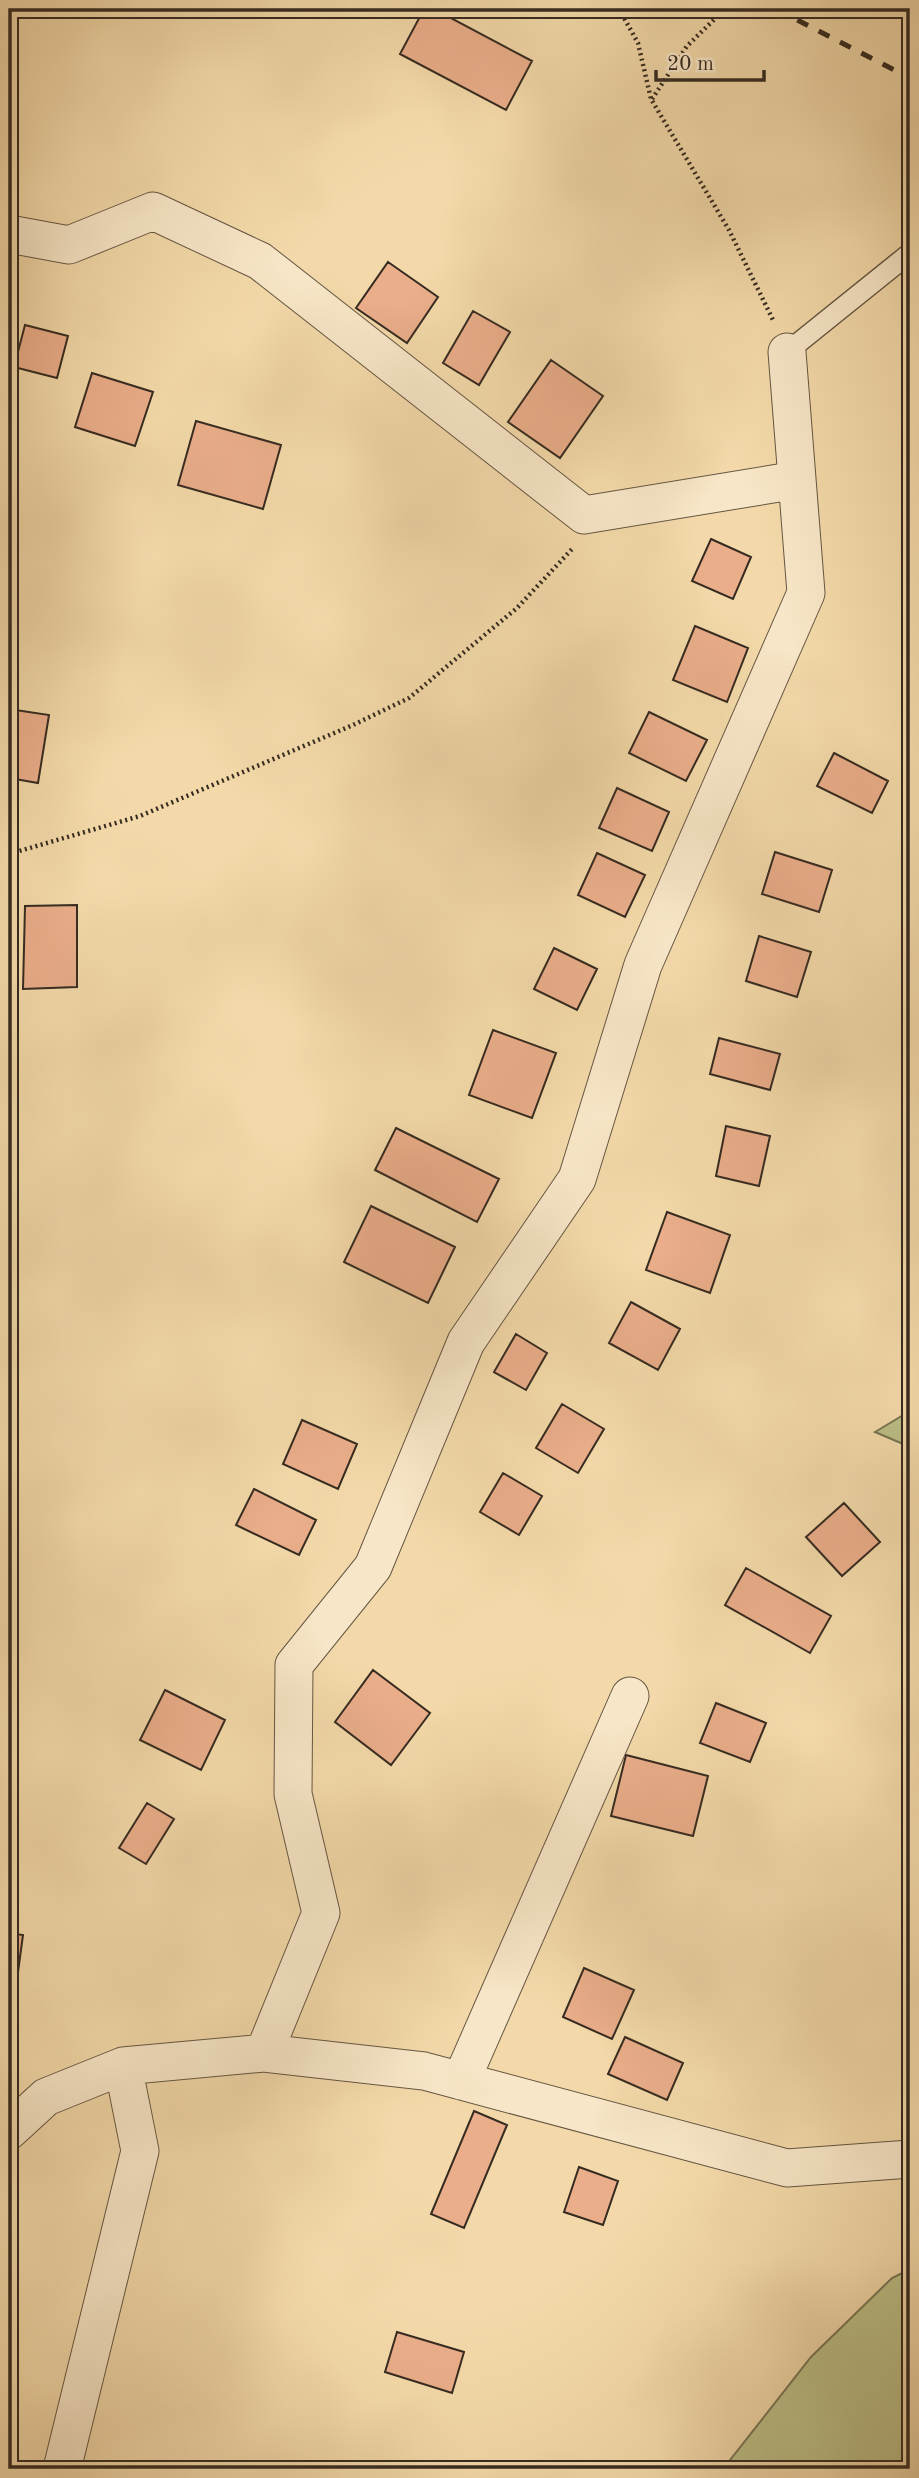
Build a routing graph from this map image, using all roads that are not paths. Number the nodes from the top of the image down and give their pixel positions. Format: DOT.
graph roads {
  1 [pos="9,234"];
  2 [pos="910,253"];
  3 [pos="787,352"];
  4 [pos="797,480"];
  5 [pos="630,1696"];
  6 [pos="264,2053"];
  7 [pos="122,2066"];
  8 [pos="461,2081"];
  9 [pos="9,2131"];
  10 [pos="910,2159"];
  11 [pos="62,2469"];
  1 -- 4 [label="street"];
  2 -- 3 [label="lane"];
  3 -- 4 [label="street"];
  4 -- 6 [label="street"];
  5 -- 8 [label="street"];
  6 -- 7 [label="street"];
  6 -- 8 [label="street"];
  7 -- 9 [label="street"];
  7 -- 11 [label="street"];
  8 -- 10 [label="street"];
}
